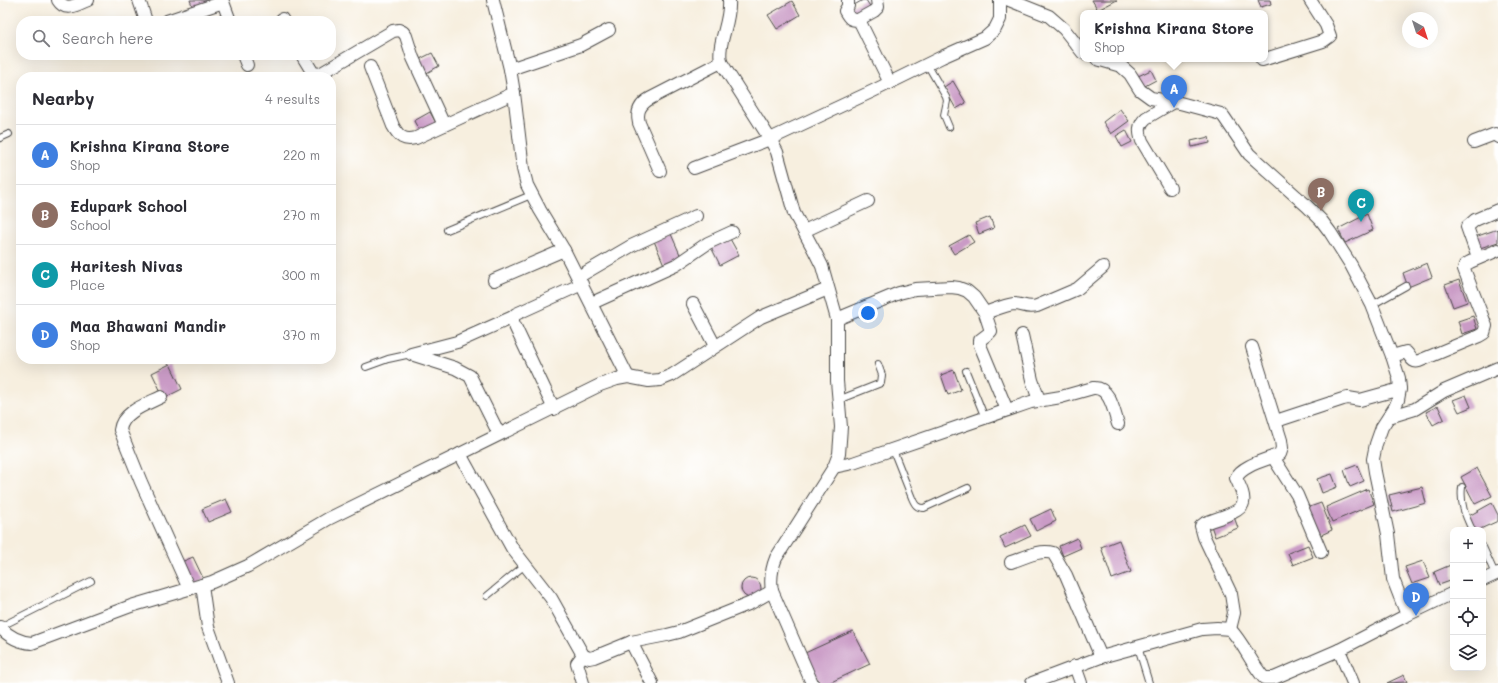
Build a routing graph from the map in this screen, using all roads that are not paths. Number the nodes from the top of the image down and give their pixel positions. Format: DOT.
graph roads {
  1 [pos="58,0"];
  2 [pos="88,0"];
  3 [pos="139,0"];
  4 [pos="493,0"];
  5 [pos="730,0"];
  6 [pos="848,0"];
  7 [pos="876,0"];
  8 [pos="1000,0"];
  9 [pos="1009,0"];
  10 [pos="1310,0"];
  11 [pos="225,1"];
  12 [pos="144,16"];
  13 [pos="182,16"];
  14 [pos="229,16"];
  15 [pos="858,20"];
  16 [pos="609,30"];
  17 [pos="1080,49"];
  18 [pos="1268,58"];
  19 [pos="305,60"];
  20 [pos="721,62"];
  21 [pos="1107,62"];
  22 [pos="927,64"];
  23 [pos="370,67"];
  24 [pos="510,69"];
  25 [pos="312,72"];
  26 [pos="323,72"];
  27 [pos="890,83"];
  28 [pos="514,93"];
  29 [pos="1173,102"];
  30 [pos="444,125"];
  31 [pos="949,127"];
  32 [pos="8,134"];
  33 [pos="1498,137"];
  34 [pos="0,138"];
  35 [pos="770,139"];
  36 [pos="1474,142"];
  37 [pos="694,168"];
  38 [pos="660,171"];
  39 [pos="1170,188"];
  40 [pos="531,195"];
  41 [pos="868,202"];
  42 [pos="1498,210"];
  43 [pos="696,216"];
  44 [pos="447,230"];
  45 [pos="804,231"];
  46 [pos="732,232"];
  47 [pos="564,250"];
  48 [pos="1498,250"];
  49 [pos="1478,258"];
  50 [pos="1103,267"];
  51 [pos="494,280"];
  52 [pos="580,280"];
  53 [pos="1406,286"];
  54 [pos="828,289"];
  55 [pos="592,303"];
  56 [pos="692,304"];
  57 [pos="1372,305"];
  58 [pos="985,313"];
  59 [pos="513,317"];
  60 [pos="837,319"];
  61 [pos="1022,335"];
  62 [pos="715,346"];
  63 [pos="1252,347"];
  64 [pos="411,354"];
  65 [pos="1392,356"];
  66 [pos="878,364"];
  67 [pos="366,367"];
  68 [pos="1498,368"];
  69 [pos="966,371"];
  70 [pos="628,377"];
  71 [pos="1400,389"];
  72 [pos="161,397"];
  73 [pos="838,400"];
  74 [pos="1040,400"];
  75 [pos="554,409"];
  76 [pos="1007,410"];
  77 [pos="1389,417"];
  78 [pos="985,418"];
  79 [pos="1276,421"];
  80 [pos="1118,424"];
  81 [pos="499,434"];
  82 [pos="892,450"];
  83 [pos="460,454"];
  84 [pos="1273,457"];
  85 [pos="834,468"];
  86 [pos="1462,487"];
  87 [pos="968,488"];
  88 [pos="1471,527"];
  89 [pos="1321,552"];
  90 [pos="1486,553"];
  91 [pos="1011,562"];
  92 [pos="525,565"];
  93 [pos="1497,573"];
  94 [pos="1486,578"];
  95 [pos="91,581"];
  96 [pos="202,585"];
  97 [pos="189,589"];
  98 [pos="772,591"];
  99 [pos="1450,595"];
  100 [pos="487,596"];
  101 [pos="1407,615"];
  102 [pos="0,627"];
  103 [pos="1230,629"];
  104 [pos="631,642"];
  105 [pos="1138,647"];
  106 [pos="1339,650"];
  107 [pos="583,655"];
  108 [pos="1101,657"];
  109 [pos="1076,666"];
  110 [pos="228,683"];
  111 [pos="583,683"];
  112 [pos="652,683"];
  113 [pos="812,683"];
  114 [pos="1033,683"];
  115 [pos="1081,683"];
  116 [pos="1149,683"];
  117 [pos="1353,683"];
  1 -- 2 [label="street"];
  3 -- 12 [label="street"];
  4 -- 24 [label="street"];
  5 -- 20 [label="street"];
  6 -- 15 [label="street"];
  7 -- 15 [label="street"];
  8 -- 22 [label="street"];
  9 -- 17 [label="street"];
  10 -- 18 [label="street"];
  11 -- 13 [label="street"];
  11 -- 14 [label="street"];
  15 -- 27 [label="street"];
  16 -- 24 [label="street"];
  19 -- 25 [label="street"];
  20 -- 35 [label="street"];
  20 -- 38 [label="street"];
  21 -- 29 [label="street"];
  22 -- 27 [label="street"];
  22 -- 31 [label="lane"];
  23 -- 30 [label="street"];
  24 -- 28 [label="street"];
  26 -- 30 [label="street"];
  27 -- 35 [label="street"];
  28 -- 30 [label="street"];
  28 -- 40 [label="street"];
  29 -- 39 [label="street"];
  29 -- 57 [label="street"];
  32 -- 34 [label="lane"];
  33 -- 36 [label="street"];
  35 -- 37 [label="street"];
  35 -- 45 [label="street"];
  40 -- 44 [label="lane"];
  40 -- 47 [label="street"];
  41 -- 45 [label="street"];
  42 -- 49 [label="street"];
  43 -- 52 [label="street"];
  45 -- 54 [label="street"];
  46 -- 55 [label="street"];
  47 -- 51 [label="street"];
  47 -- 52 [label="street"];
  48 -- 49 [label="street"];
  49 -- 65 [label="street"];
  50 -- 58 [label="street"];
  52 -- 55 [label="street"];
  52 -- 59 [label="street"];
  53 -- 57 [label="lane"];
  54 -- 60 [label="street"];
  54 -- 62 [label="street"];
  55 -- 70 [label="street"];
  56 -- 62 [label="street"];
  57 -- 65 [label="street"];
  58 -- 60 [label="street"];
  58 -- 76 [label="street"];
  59 -- 64 [label="street"];
  59 -- 75 [label="street"];
  60 -- 73 [label="street"];
  61 -- 74 [label="street"];
  62 -- 70 [label="street"];
  63 -- 79 [label="street"];
  64 -- 67 [label="lane"];
  64 -- 81 [label="street"];
  65 -- 71 [label="street"];
  66 -- 73 [label="lane"];
  68 -- 77 [label="street"];
  69 -- 78 [label="lane"];
  70 -- 75 [label="street"];
  71 -- 77 [label="street"];
  71 -- 79 [label="street"];
  72 -- 97 [label="street"];
  73 -- 85 [label="street"];
  74 -- 76 [label="street"];
  74 -- 80 [label="street"];
  75 -- 81 [label="street"];
  76 -- 78 [label="street"];
  77 -- 101 [label="street"];
  78 -- 82 [label="street"];
  79 -- 84 [label="street"];
  81 -- 83 [label="street"];
  82 -- 85 [label="street"];
  82 -- 87 [label="lane"];
  83 -- 92 [label="street"];
  83 -- 96 [label="street"];
  84 -- 89 [label="street"];
  84 -- 103 [label="street"];
  85 -- 98 [label="street"];
  86 -- 88 [label="lane"];
  90 -- 93 [label="lane"];
  91 -- 108 [label="street"];
  92 -- 100 [label="lane"];
  92 -- 107 [label="street"];
  93 -- 94 [label="street"];
  95 -- 102 [label="lane"];
  96 -- 97 [label="street"];
  96 -- 110 [label="street"];
  97 -- 102 [label="street"];
  98 -- 104 [label="street"];
  98 -- 113 [label="street"];
  99 -- 101 [label="street"];
  101 -- 106 [label="street"];
  103 -- 105 [label="street"];
  103 -- 106 [label="street"];
  104 -- 107 [label="street"];
  104 -- 112 [label="street"];
  105 -- 108 [label="street"];
  105 -- 116 [label="lane"];
  106 -- 117 [label="street"];
  107 -- 111 [label="street"];
  108 -- 109 [label="street"];
  109 -- 114 [label="street"];
  109 -- 115 [label="street"];
}
